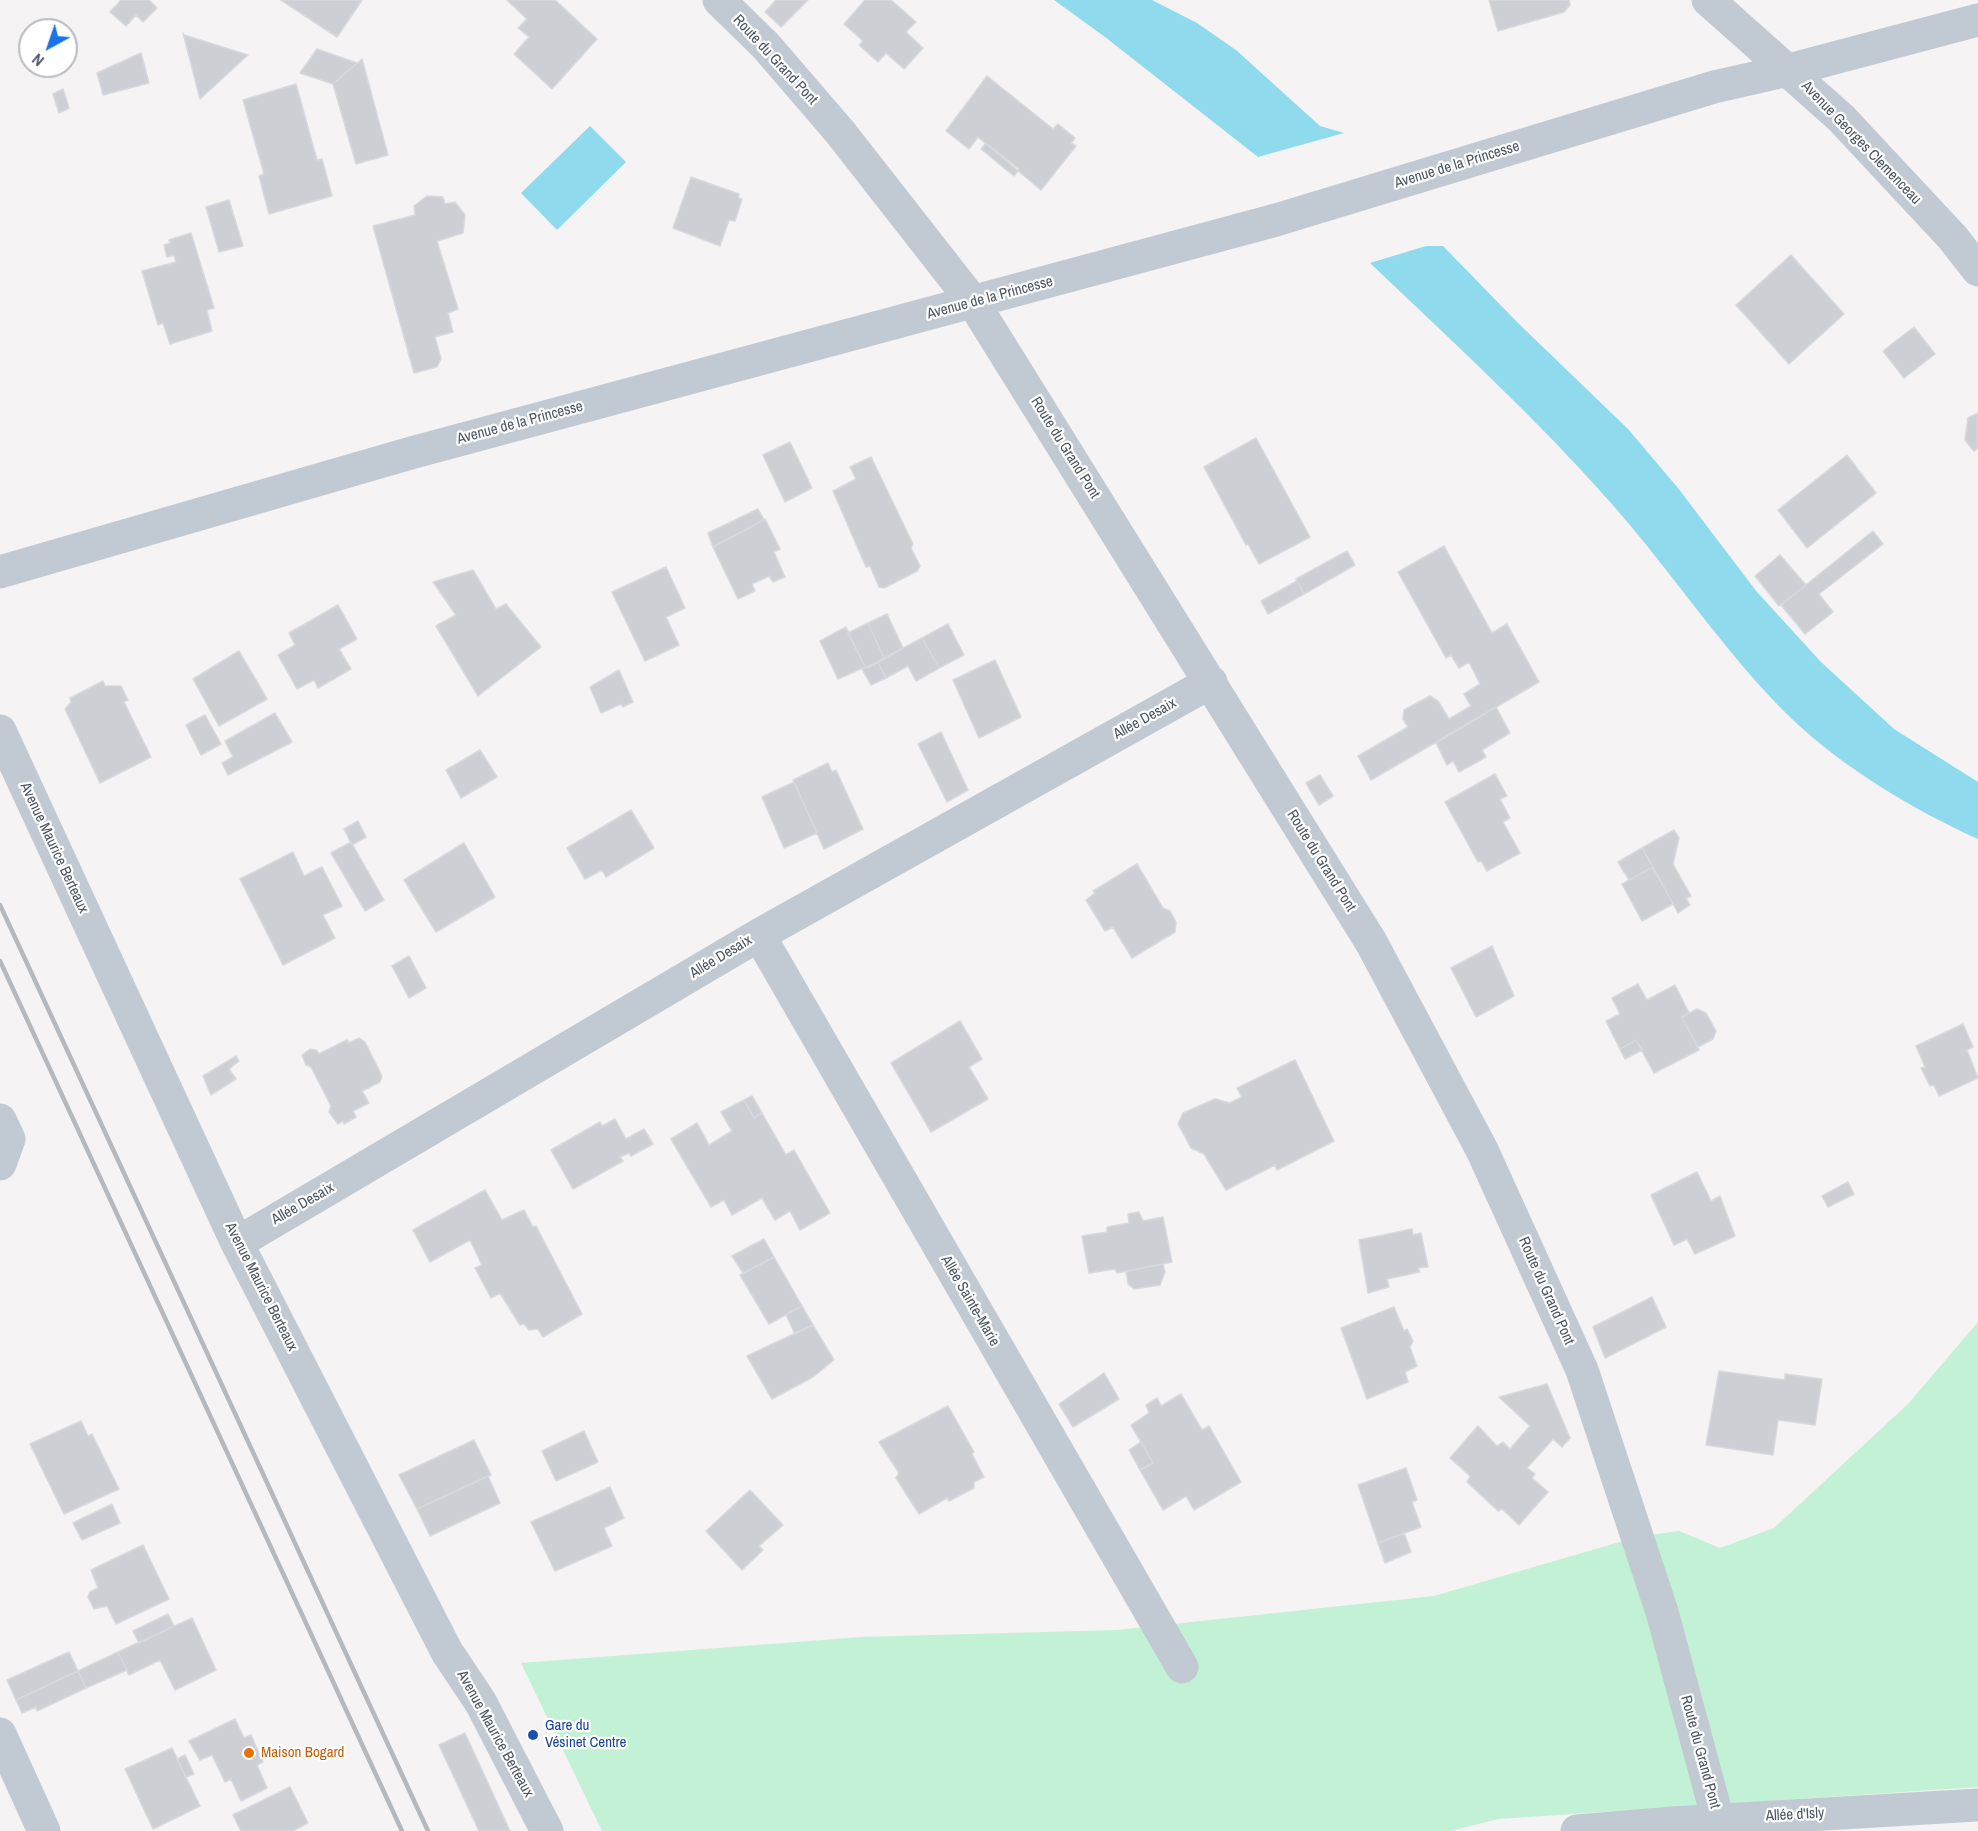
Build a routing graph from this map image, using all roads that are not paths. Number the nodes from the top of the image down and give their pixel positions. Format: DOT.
graph roads {
  1 [pos="719,0"];
  2 [pos="1708,0"];
  3 [pos="1978,20"];
  4 [pos="1789,70"];
  5 [pos="1978,270"];
  6 [pos="973,302"];
  7 [pos="0,572"];
  8 [pos="1211,682"];
  9 [pos="0,731"];
  10 [pos="759,935"];
  11 [pos="237,1243"];
  12 [pos="1182,1666"];
  13 [pos="0,1734"];
  14 [pos="1978,1805"];
  15 [pos="1720,1825"];
  16 [pos="44,1831"];
  17 [pos="547,1831"];
  18 [pos="1577,1831"];
  1 -- 6 [label="street, Route du Grand Pont"];
  2 -- 4 [label="street, Avenue Georges Clemenceau"];
  3 -- 4 [label="street, Avenue de la Princesse"];
  4 -- 5 [label="street, Avenue Georges Clemenceau"];
  4 -- 6 [label="street, Avenue de la Princesse"];
  6 -- 7 [label="street, Avenue de la Princesse"];
  6 -- 8 [label="street, Route du Grand Pont"];
  8 -- 10 [label="street, Allée Desaix"];
  8 -- 15 [label="street, Route du Grand Pont"];
  9 -- 11 [label="street, Avenue Maurice Berteaux"];
  10 -- 11 [label="street, Allée Desaix"];
  10 -- 12 [label="street, Allée Sainte-Marie"];
  11 -- 17 [label="street, Avenue Maurice Berteaux"];
  13 -- 16 [label="street"];
  14 -- 15 [label="street, Allée d'Isly"];
  15 -- 18 [label="street, Allée d'Isly"];
}
